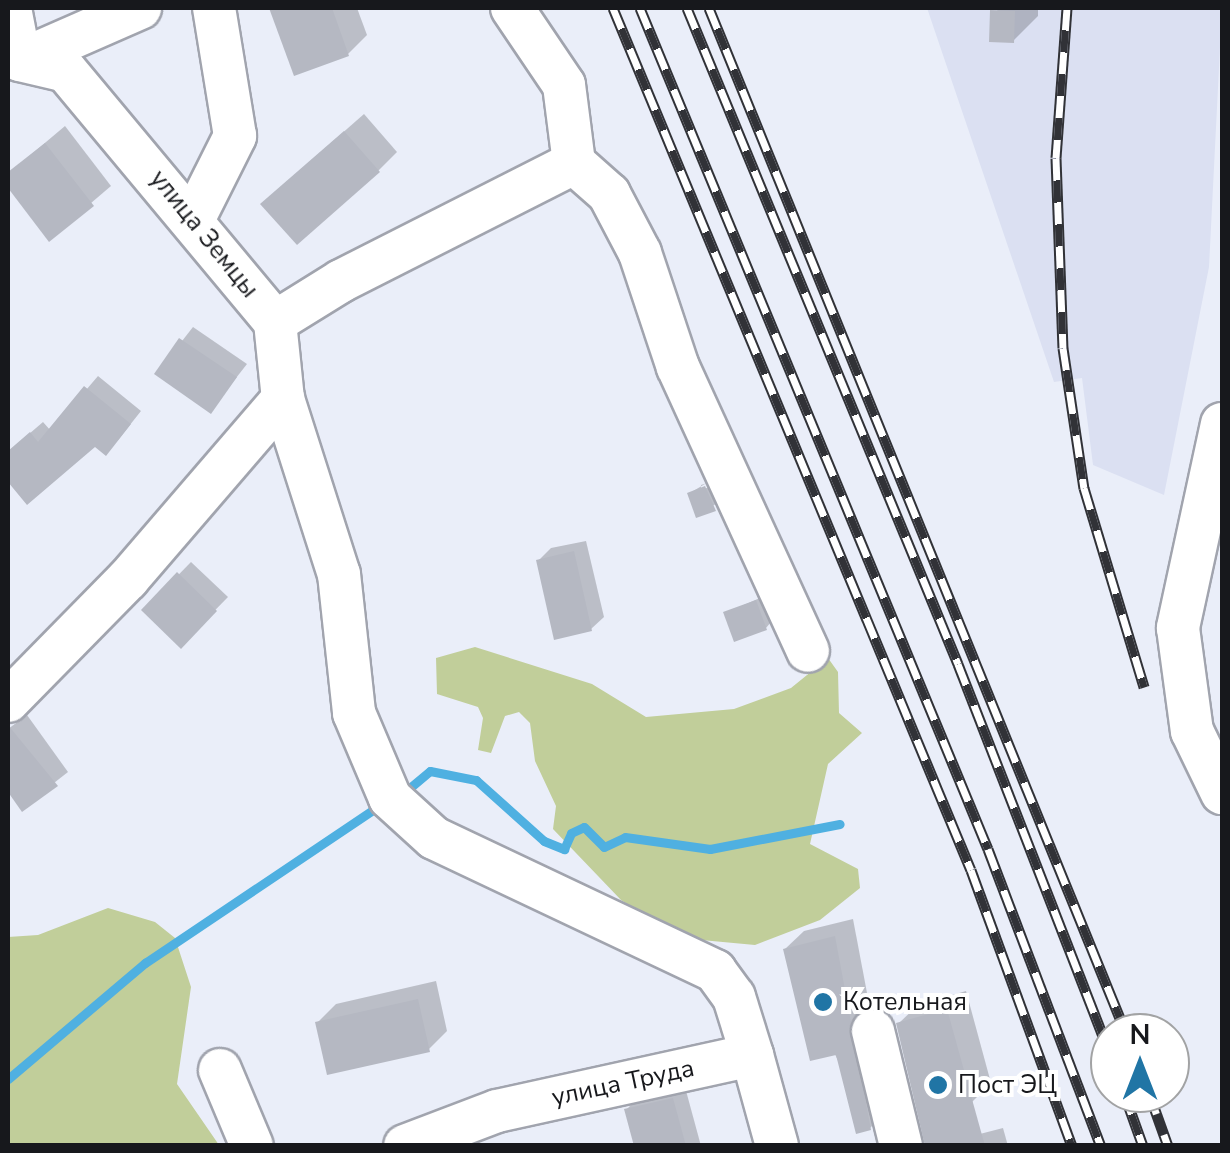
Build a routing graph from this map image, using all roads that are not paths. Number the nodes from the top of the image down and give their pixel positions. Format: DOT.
graph roads {
  1 [pos="10,8"];
  2 [pos="140,8"];
  3 [pos="214,8"];
  4 [pos="512,8"];
  5 [pos="14,61"];
  6 [pos="574,163"];
  7 [pos="194,218"];
  8 [pos="275,322"];
  9 [pos="283,398"];
  10 [pos="1222,424"];
  11 [pos="808,651"];
  12 [pos="8,700"];
  13 [pos="1222,793"];
  14 [pos="873,1031"];
  15 [pos="752,1055"];
  16 [pos="220,1070"];
  17 [pos="252,1146"];
  18 [pos="405,1146"];
  19 [pos="777,1146"];
  20 [pos="901,1146"];
  1 -- 5 [label="street"];
  2 -- 5 [label="street"];
  3 -- 7 [label="street"];
  4 -- 6 [label="street"];
  5 -- 7 [label="street, улица Земцы"];
  6 -- 8 [label="street, улица Земцы"];
  6 -- 11 [label="street"];
  7 -- 8 [label="street, улица Земцы"];
  8 -- 9 [label="street"];
  9 -- 12 [label="street"];
  9 -- 15 [label="street"];
  10 -- 13 [label="street"];
  14 -- 20 [label="street"];
  15 -- 18 [label="street, улица Труда"];
  15 -- 19 [label="street"];
  16 -- 17 [label="street"];
}
